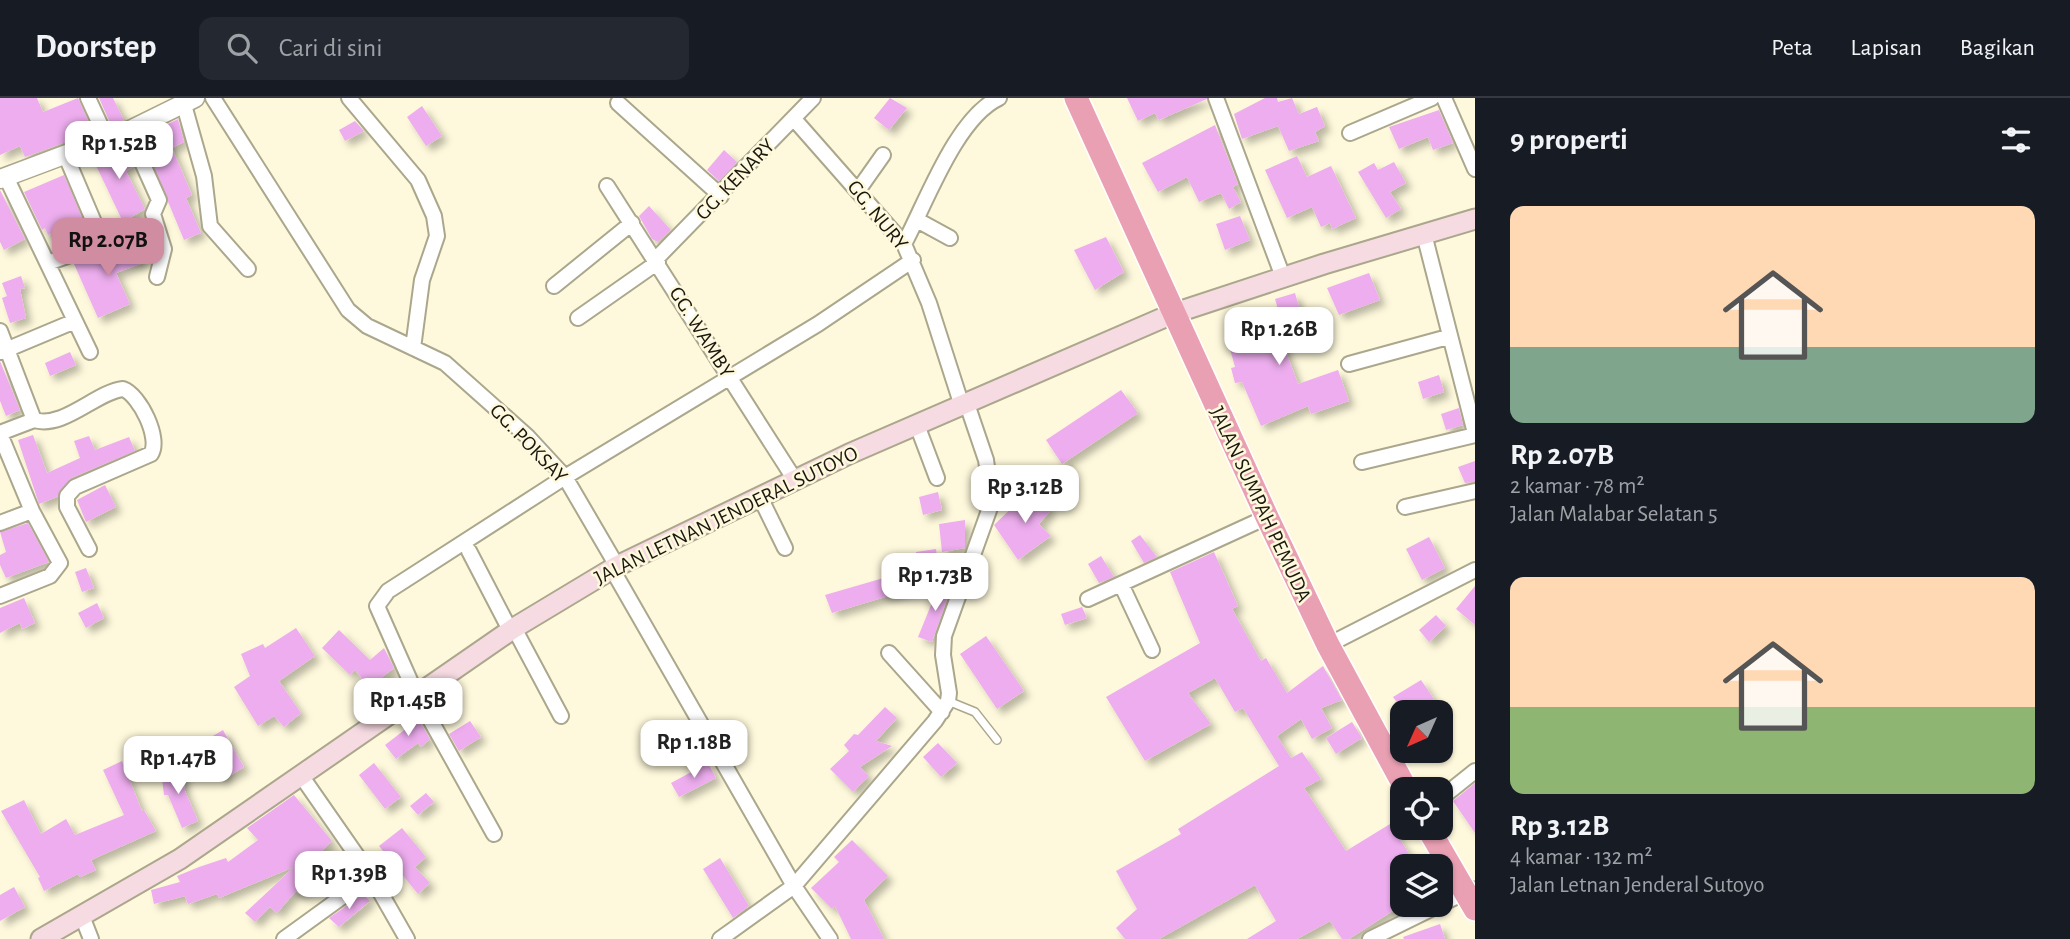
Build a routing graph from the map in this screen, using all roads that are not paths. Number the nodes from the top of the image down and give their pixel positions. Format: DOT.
graph roads {
  1 [pos="88,98"];
  2 [pos="213,98"];
  3 [pos="349,98"];
  4 [pos="813,98"];
  5 [pos="999,98"];
  6 [pos="1076,98"];
  7 [pos="1216,98"];
  8 [pos="1432,98"];
  9 [pos="1444,98"];
  10 [pos="188,101"];
  11 [pos="618,103"];
  12 [pos="794,118"];
  13 [pos="128,131"];
  14 [pos="1350,133"];
  15 [pos="106,137"];
  16 [pos="65,154"];
  17 [pos="883,155"];
  18 [pos="1475,169"];
  19 [pos="3,178"];
  20 [pos="607,186"];
  21 [pos="859,189"];
  22 [pos="721,196"];
  23 [pos="1475,219"];
  24 [pos="917,220"];
  25 [pos="632,223"];
  26 [pos="156,224"];
  27 [pos="1424,234"];
  28 [pos="950,238"];
  29 [pos="102,241"];
  30 [pos="904,244"];
  31 [pos="657,260"];
  32 [pos="913,260"];
  33 [pos="48,263"];
  34 [pos="248,269"];
  35 [pos="158,277"];
  36 [pos="1283,277"];
  37 [pos="554,286"];
  38 [pos="1172,314"];
  39 [pos="578,318"];
  40 [pos="75,321"];
  41 [pos="0,331"];
  42 [pos="1448,337"];
  43 [pos="413,348"];
  44 [pos="4,351"];
  45 [pos="90,352"];
  46 [pos="1349,364"];
  47 [pos="729,376"];
  48 [pos="1470,397"];
  49 [pos="964,405"];
  50 [pos="34,419"];
  51 [pos="916,425"];
  52 [pos="0,433"];
  53 [pos="1475,434"];
  54 [pos="1362,462"];
  55 [pos="565,477"];
  56 [pos="937,478"];
  57 [pos="795,480"];
  58 [pos="1475,491"];
  59 [pos="760,497"];
  60 [pos="1405,507"];
  61 [pos="32,511"];
  62 [pos="1267,517"];
  63 [pos="0,523"];
  64 [pos="785,548"];
  65 [pos="89,549"];
  66 [pos="469,551"];
  67 [pos="614,568"];
  68 [pos="1475,570"];
  69 [pos="1121,584"];
  70 [pos="0,596"];
  71 [pos="1088,599"];
  72 [pos="512,629"];
  73 [pos="1328,645"];
  74 [pos="1152,650"];
  75 [pos="889,653"];
  76 [pos="416,694"];
  77 [pos="945,707"];
  78 [pos="561,716"];
  79 [pos="997,740"];
  80 [pos="1475,771"];
  81 [pos="300,774"];
  82 [pos="1400,777"];
  83 [pos="1453,789"];
  84 [pos="494,834"];
  85 [pos="1435,840"];
  86 [pos="371,876"];
  87 [pos="794,886"];
  88 [pos="1471,897"];
  89 [pos="82,916"];
  90 [pos="41,939"];
  91 [pos="91,939"];
  92 [pos="284,939"];
  93 [pos="407,939"];
  94 [pos="720,939"];
  95 [pos="830,939"];
  96 [pos="1370,939"];
  1 -- 15 [label="street"];
  2 -- 43 [label="street, GG. POKSAY"];
  3 -- 43 [label="street"];
  4 -- 12 [label="street, GG. KENARY"];
  5 -- 24 [label="street"];
  6 -- 38 [label="highway, JALAN SUMPAH PEMUDA"];
  7 -- 36 [label="street"];
  8 -- 14 [label="street"];
  9 -- 18 [label="street"];
  10 -- 13 [label="street"];
  10 -- 34 [label="street"];
  11 -- 22 [label="street"];
  12 -- 21 [label="street, GG, NURY"];
  12 -- 22 [label="street, GG. KENARY"];
  13 -- 15 [label="street"];
  13 -- 26 [label="street"];
  15 -- 16 [label="street"];
  16 -- 19 [label="street"];
  16 -- 29 [label="street"];
  17 -- 21 [label="street"];
  19 -- 33 [label="street"];
  20 -- 25 [label="street, GG. WAMBY"];
  21 -- 30 [label="street, GG, NURY"];
  22 -- 31 [label="street, GG. KENARY"];
  23 -- 27 [label="main road, JALAN LETNAN JENDERAL SUTOYO"];
  24 -- 28 [label="street"];
  24 -- 30 [label="street"];
  25 -- 31 [label="street, GG. WAMBY"];
  25 -- 37 [label="street"];
  26 -- 29 [label="street"];
  26 -- 35 [label="street"];
  27 -- 36 [label="main road, JALAN LETNAN JENDERAL SUTOYO"];
  27 -- 42 [label="street"];
  29 -- 33 [label="street"];
  30 -- 32 [label="street, GG, NURY"];
  31 -- 39 [label="street, GG. KENARY"];
  31 -- 47 [label="street, GG. WAMBY"];
  32 -- 47 [label="street"];
  32 -- 49 [label="street, GG, NURY"];
  33 -- 40 [label="street"];
  36 -- 38 [label="main road, JALAN LETNAN JENDERAL SUTOYO"];
  38 -- 49 [label="main road, JALAN LETNAN JENDERAL SUTOYO"];
  38 -- 62 [label="highway, JALAN SUMPAH PEMUDA"];
  40 -- 44 [label="street"];
  40 -- 45 [label="street"];
  41 -- 44 [label="street"];
  42 -- 46 [label="street"];
  42 -- 48 [label="street"];
  43 -- 55 [label="street, GG. POKSAY"];
  44 -- 50 [label="street"];
  47 -- 55 [label="street"];
  47 -- 57 [label="street, GG. WAMBY"];
  48 -- 53 [label="street"];
  49 -- 51 [label="main road, JALAN LETNAN JENDERAL SUTOYO"];
  49 -- 77 [label="street, GG, NURY"];
  50 -- 52 [label="street"];
  50 -- 65 [label="street"];
  51 -- 56 [label="street"];
  51 -- 57 [label="main road, JALAN LETNAN JENDERAL SUTOYO"];
  52 -- 61 [label="street"];
  53 -- 54 [label="street"];
  55 -- 67 [label="street, GG. POKSAY"];
  55 -- 76 [label="street"];
  57 -- 59 [label="main road, JALAN LETNAN JENDERAL SUTOYO"];
  58 -- 60 [label="street"];
  59 -- 64 [label="street"];
  59 -- 67 [label="main road, JALAN LETNAN JENDERAL SUTOYO"];
  61 -- 63 [label="street"];
  61 -- 70 [label="street"];
  62 -- 69 [label="street"];
  62 -- 73 [label="highway, JALAN SUMPAH PEMUDA"];
  66 -- 72 [label="street"];
  67 -- 72 [label="main road, JALAN LETNAN JENDERAL SUTOYO"];
  67 -- 87 [label="street, GG. POKSAY"];
  68 -- 73 [label="street"];
  69 -- 71 [label="street"];
  69 -- 74 [label="street"];
  72 -- 76 [label="main road, JALAN LETNAN JENDERAL SUTOYO"];
  72 -- 78 [label="street"];
  73 -- 82 [label="highway, JALAN SUMPAH PEMUDA"];
  75 -- 77 [label="street"];
  76 -- 81 [label="main road, JALAN LETNAN JENDERAL SUTOYO"];
  76 -- 84 [label="street"];
  77 -- 79 [label="lane"];
  77 -- 87 [label="street"];
  80 -- 83 [label="street"];
  81 -- 86 [label="street"];
  81 -- 89 [label="main road, JALAN LETNAN JENDERAL SUTOYO"];
  85 -- 88 [label="highway"];
  86 -- 92 [label="street"];
  86 -- 93 [label="street"];
  87 -- 94 [label="street"];
  87 -- 95 [label="street, GG. POKSAY"];
  88 -- 96 [label="street"];
  89 -- 90 [label="main road, JALAN LETNAN JENDERAL SUTOYO"];
  89 -- 91 [label="street"];
}
